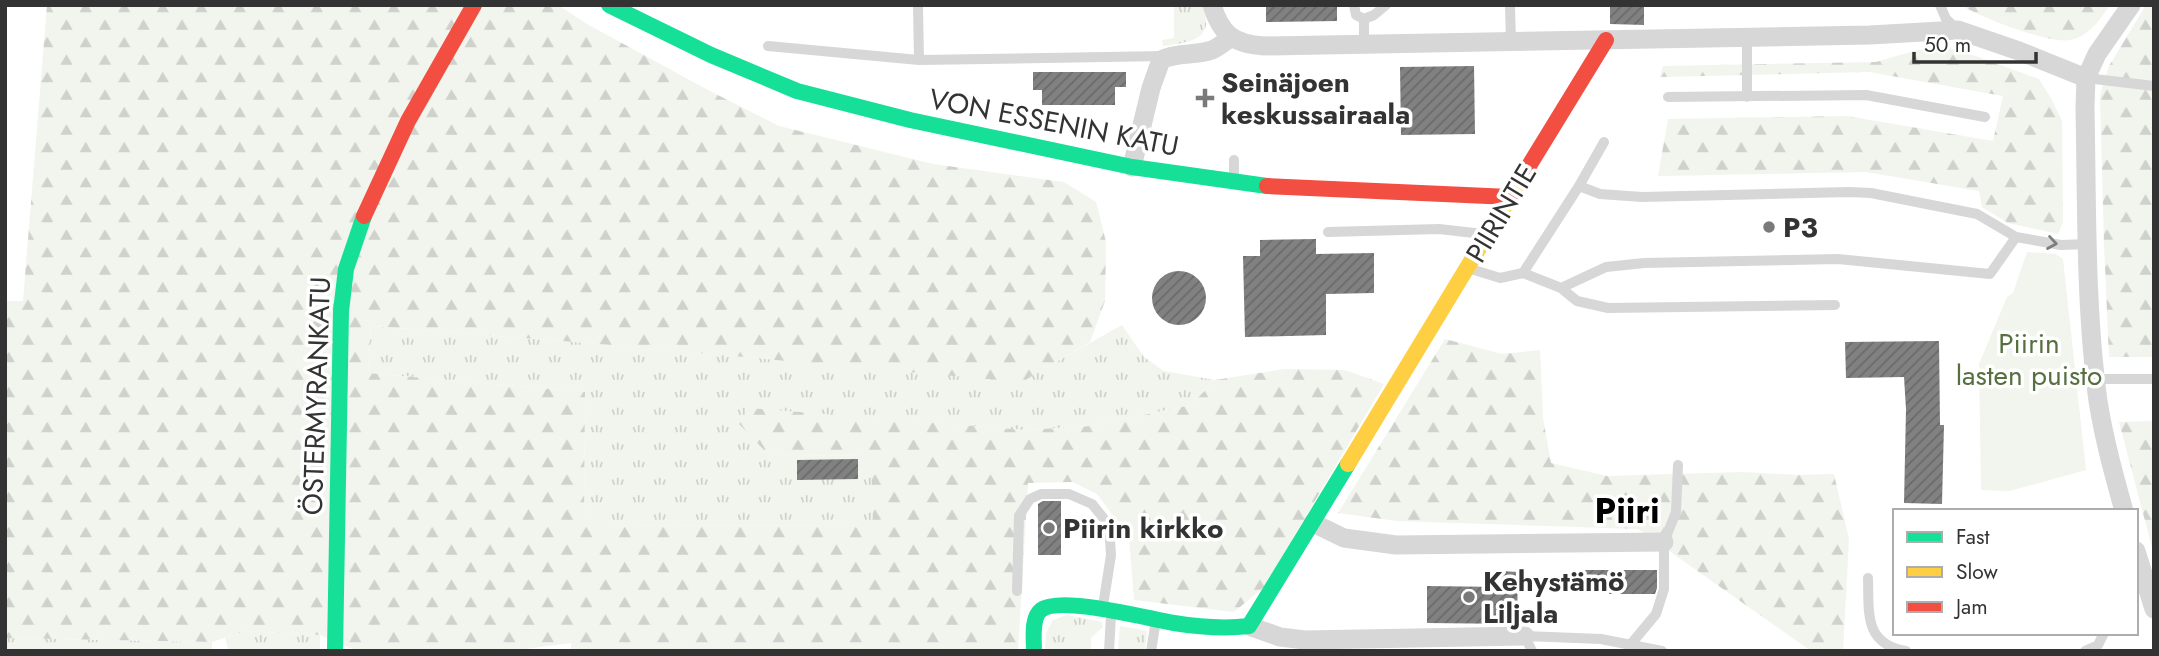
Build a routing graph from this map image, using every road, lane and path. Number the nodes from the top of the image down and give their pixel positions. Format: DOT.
graph roads {
  1 [pos="474,5"];
  2 [pos="609,5"];
  3 [pos="918,5"];
  4 [pos="1212,5"];
  5 [pos="1354,5"];
  6 [pos="1386,5"];
  7 [pos="1510,5"];
  8 [pos="1940,5"];
  9 [pos="2131,5"];
  10 [pos="1364,19"];
  11 [pos="1958,30"];
  12 [pos="1231,37"];
  13 [pos="1747,37"];
  14 [pos="1606,40"];
  15 [pos="1511,42"];
  16 [pos="1364,44"];
  17 [pos="768,46"];
  18 [pos="1169,56"];
  19 [pos="919,60"];
  20 [pos="2086,78"];
  21 [pos="2154,86"];
  22 [pos="1668,97"];
  23 [pos="1746,97"];
  24 [pos="1986,117"];
  25 [pos="1604,142"];
  26 [pos="1234,160"];
  27 [pos="1132,167"];
  28 [pos="1234,182"];
  29 [pos="1579,186"];
  30 [pos="1510,197"];
  31 [pos="1328,232"];
  32 [pos="1487,234"];
  33 [pos="2016,237"];
  34 [pos="2088,244"];
  35 [pos="1468,267"];
  36 [pos="1523,273"];
  37 [pos="1561,288"];
  38 [pos="1835,304"];
  39 [pos="2095,379"];
  40 [pos="2154,379"];
  41 [pos="1678,465"];
  42 [pos="2123,509"];
  43 [pos="1313,523"];
  44 [pos="1664,542"];
  45 [pos="2138,561"];
  46 [pos="1868,578"];
  47 [pos="1017,591"];
  48 [pos="2154,609"];
  49 [pos="1107,610"];
  50 [pos="1156,619"];
  51 [pos="1250,626"];
  52 [pos="2103,635"];
  53 [pos="1529,643"];
  54 [pos="1369,644"];
  55 [pos="1305,645"];
  56 [pos="1634,648"];
  57 [pos="335,651"];
  58 [pos="1034,651"];
  59 [pos="1109,651"];
  60 [pos="1151,651"];
  61 [pos="1662,651"];
  62 [pos="1906,651"];
  63 [pos="2085,651"];
  1 -- 57 [label="street, ÖSTERMYRANKATU"];
  2 -- 27 [label="street, VON ESSENIN KATU"];
  3 -- 19 [label="lane"];
  4 -- 12 [label="street"];
  5 -- 10 [label="lane"];
  6 -- 10 [label="lane"];
  7 -- 15 [label="lane"];
  8 -- 11 [label="lane"];
  9 -- 20 [label="street"];
  10 -- 16 [label="lane"];
  11 -- 13 [label="street"];
  11 -- 20 [label="street"];
  12 -- 16 [label="street"];
  12 -- 18 [label="street"];
  13 -- 14 [label="street"];
  13 -- 23 [label="lane"];
  14 -- 15 [label="street"];
  14 -- 30 [label="street, PIIRINTIE"];
  15 -- 16 [label="street"];
  17 -- 19 [label="lane"];
  18 -- 19 [label="lane"];
  18 -- 27 [label="street"];
  20 -- 21 [label="lane"];
  20 -- 34 [label="street"];
  22 -- 23 [label="lane"];
  23 -- 24 [label="lane"];
  25 -- 29 [label="lane"];
  26 -- 28 [label="lane"];
  27 -- 28 [label="street, VON ESSENIN KATU"];
  28 -- 30 [label="street, VON ESSENIN KATU"];
  29 -- 33 [label="lane"];
  29 -- 36 [label="lane"];
  30 -- 32 [label="street, PIIRINTIE"];
  31 -- 32 [label="lane"];
  32 -- 35 [label="street, PIIRINTIE"];
  33 -- 34 [label="lane, one-way"];
  33 -- 37 [label="lane"];
  34 -- 39 [label="street"];
  35 -- 36 [label="lane"];
  35 -- 43 [label="street, PIIRINTIE"];
  36 -- 37 [label="lane"];
  37 -- 38 [label="lane"];
  39 -- 40 [label="lane"];
  39 -- 42 [label="street"];
  41 -- 44 [label="lane"];
  43 -- 44 [label="street"];
  43 -- 51 [label="street, PIIRINTIE"];
  44 -- 56 [label="lane"];
  45 -- 48 [label="street"];
  46 -- 62 [label="lane"];
  47 -- 49 [label="lane"];
  49 -- 50 [label="street"];
  49 -- 58 [label="street"];
  49 -- 59 [label="lane"];
  50 -- 51 [label="street"];
  50 -- 60 [label="lane"];
  51 -- 55 [label="street"];
  52 -- 63 [label="lane"];
  53 -- 54 [label="street"];
  53 -- 56 [label="lane"];
  54 -- 55 [label="street"];
  56 -- 61 [label="lane"];
}
